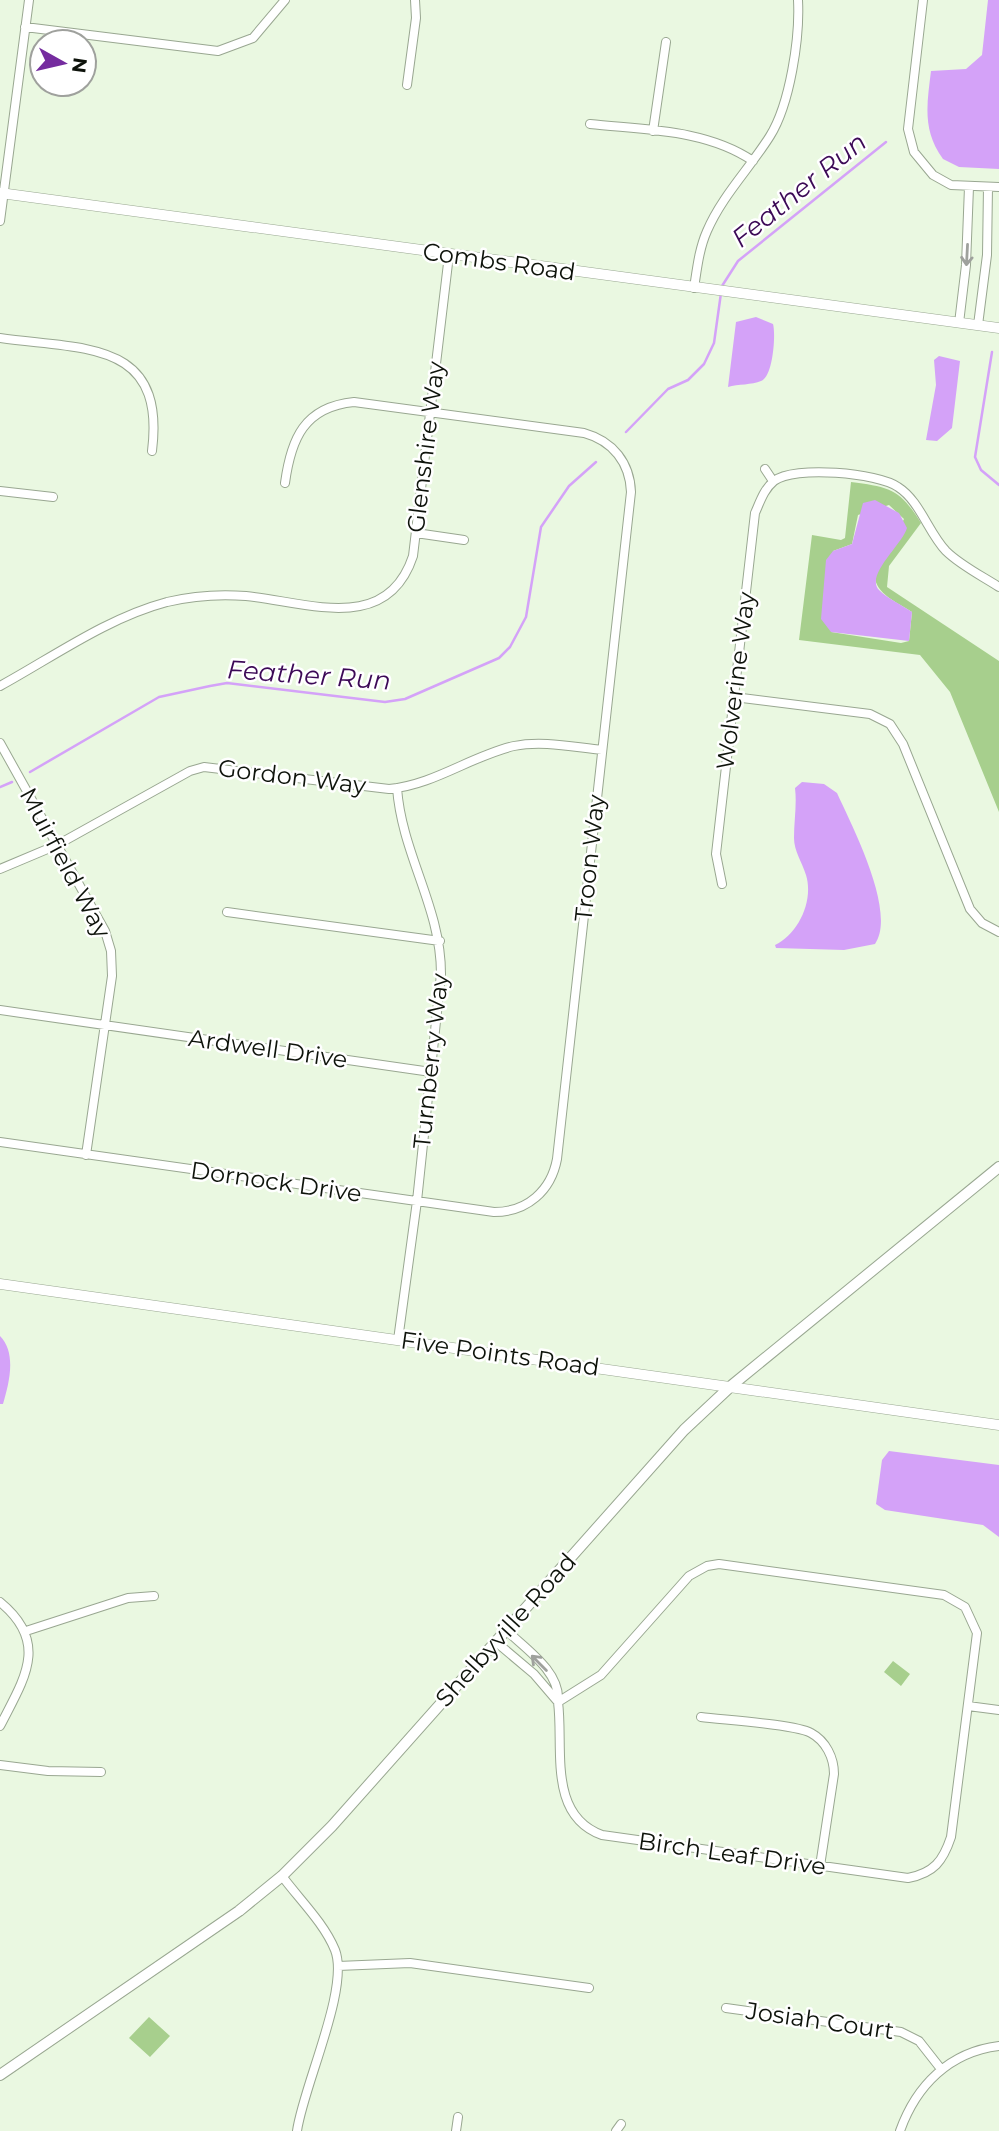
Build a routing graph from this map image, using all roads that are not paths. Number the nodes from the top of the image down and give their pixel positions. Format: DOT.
graph roads {
  1 [pos="29,0"];
  2 [pos="285,0"];
  3 [pos="415,0"];
  4 [pos="798,0"];
  5 [pos="923,0"];
  6 [pos="25,27"];
  7 [pos="666,42"];
  8 [pos="407,85"];
  9 [pos="590,124"];
  10 [pos="653,131"];
  11 [pos="753,161"];
  12 [pos="969,187"];
  13 [pos="988,187"];
  14 [pos="999,187"];
  15 [pos="2,193"];
  16 [pos="0,221"];
  17 [pos="449,255"];
  18 [pos="694,288"];
  19 [pos="959,323"];
  20 [pos="978,325"];
  21 [pos="999,328"];
  22 [pos="0,338"];
  23 [pos="430,411"];
  24 [pos="152,451"];
  25 [pos="765,470"];
  26 [pos="773,481"];
  27 [pos="285,484"];
  28 [pos="0,491"];
  29 [pos="53,497"];
  30 [pos="415,533"];
  31 [pos="464,540"];
  32 [pos="999,587"];
  33 [pos="0,687"];
  34 [pos="734,697"];
  35 [pos="0,743"];
  36 [pos="602,750"];
  37 [pos="397,788"];
  38 [pos="57,845"];
  39 [pos="0,869"];
  40 [pos="722,884"];
  41 [pos="227,912"];
  42 [pos="999,932"];
  43 [pos="440,941"];
  44 [pos="0,1010"];
  45 [pos="105,1025"];
  46 [pos="431,1072"];
  47 [pos="0,1142"];
  48 [pos="86,1155"];
  49 [pos="999,1167"];
  50 [pos="545,1189"];
  51 [pos="417,1202"];
  52 [pos="0,1284"];
  53 [pos="398,1340"];
  54 [pos="731,1387"];
  55 [pos="999,1425"];
  56 [pos="154,1596"];
  57 [pos="0,1602"];
  58 [pos="506,1630"];
  59 [pos="26,1631"];
  60 [pos="496,1642"];
  61 [pos="556,1701"];
  62 [pos="968,1706"];
  63 [pos="999,1710"];
  64 [pos="701,1717"];
  65 [pos="0,1726"];
  66 [pos="0,1765"];
  67 [pos="101,1772"];
  68 [pos="820,1866"];
  69 [pos="282,1876"];
  70 [pos="338,1966"];
  71 [pos="589,1988"];
  72 [pos="726,2008"];
  73 [pos="999,2046"];
  74 [pos="941,2069"];
  75 [pos="0,2075"];
  76 [pos="458,2118"];
  77 [pos="297,2131"];
  78 [pos="456,2131"];
  79 [pos="900,2131"];
  1 -- 6 [label="street"];
  2 -- 6 [label="street"];
  3 -- 8 [label="street"];
  4 -- 11 [label="street"];
  5 -- 12 [label="street"];
  6 -- 15 [label="street"];
  7 -- 10 [label="street"];
  9 -- 10 [label="street"];
  10 -- 11 [label="street"];
  11 -- 18 [label="street"];
  12 -- 13 [label="street"];
  12 -- 19 [label="street, one-way"];
  13 -- 14 [label="street"];
  13 -- 20 [label="street"];
  15 -- 16 [label="street"];
  15 -- 17 [label="street, Combs Road"];
  17 -- 18 [label="street, Combs Road"];
  17 -- 23 [label="street, Glenshire Way"];
  18 -- 19 [label="street, Combs Road"];
  19 -- 20 [label="street, Combs Road"];
  20 -- 21 [label="street, Combs Road"];
  22 -- 24 [label="street"];
  23 -- 27 [label="street, Troon Way"];
  23 -- 30 [label="street, Glenshire Way"];
  23 -- 36 [label="street, Troon Way"];
  25 -- 26 [label="street"];
  26 -- 32 [label="street"];
  26 -- 34 [label="street, Wolverine Way"];
  28 -- 29 [label="street"];
  30 -- 31 [label="street"];
  30 -- 33 [label="street, Glenshire Way"];
  34 -- 40 [label="street, Wolverine Way"];
  34 -- 42 [label="street"];
  35 -- 38 [label="street, Muirfield Way"];
  36 -- 37 [label="street, Gordon Way"];
  36 -- 50 [label="street, Troon Way"];
  37 -- 38 [label="street, Gordon Way"];
  37 -- 43 [label="street, Turnberry Way"];
  38 -- 39 [label="street, Gordon Way"];
  38 -- 45 [label="street, Muirfield Way"];
  41 -- 43 [label="street"];
  43 -- 46 [label="street, Turnberry Way"];
  44 -- 45 [label="street, Ardwell Drive"];
  45 -- 46 [label="street, Ardwell Drive"];
  45 -- 48 [label="street, Muirfield Way"];
  46 -- 51 [label="street, Turnberry Way"];
  47 -- 48 [label="street, Dornock Drive"];
  48 -- 51 [label="street, Dornock Drive"];
  49 -- 54 [label="main road, Shelbyville Road"];
  50 -- 51 [label="street, Dornock Drive"];
  51 -- 53 [label="street, Turnberry Way"];
  52 -- 53 [label="street, Five Points Road"];
  53 -- 54 [label="street, Five Points Road"];
  54 -- 55 [label="street, Five Points Road"];
  54 -- 58 [label="main road, Shelbyville Road"];
  56 -- 59 [label="street"];
  57 -- 59 [label="street"];
  58 -- 60 [label="main road, Shelbyville Road"];
  61 -- 58 [label="street, Birch Leaf Drive, one-way"];
  59 -- 65 [label="street"];
  60 -- 61 [label="street"];
  60 -- 69 [label="main road, Shelbyville Road"];
  61 -- 62 [label="street, Birch Leaf Drive"];
  61 -- 68 [label="street, Birch Leaf Drive"];
  62 -- 63 [label="street"];
  62 -- 68 [label="street, Birch Leaf Drive"];
  64 -- 68 [label="street"];
  66 -- 67 [label="street"];
  69 -- 70 [label="street"];
  69 -- 75 [label="main road, Shelbyville Road"];
  70 -- 71 [label="street"];
  70 -- 77 [label="street"];
  72 -- 74 [label="street, Josiah Court"];
  73 -- 74 [label="street"];
  74 -- 79 [label="street"];
  76 -- 78 [label="street"];
}
